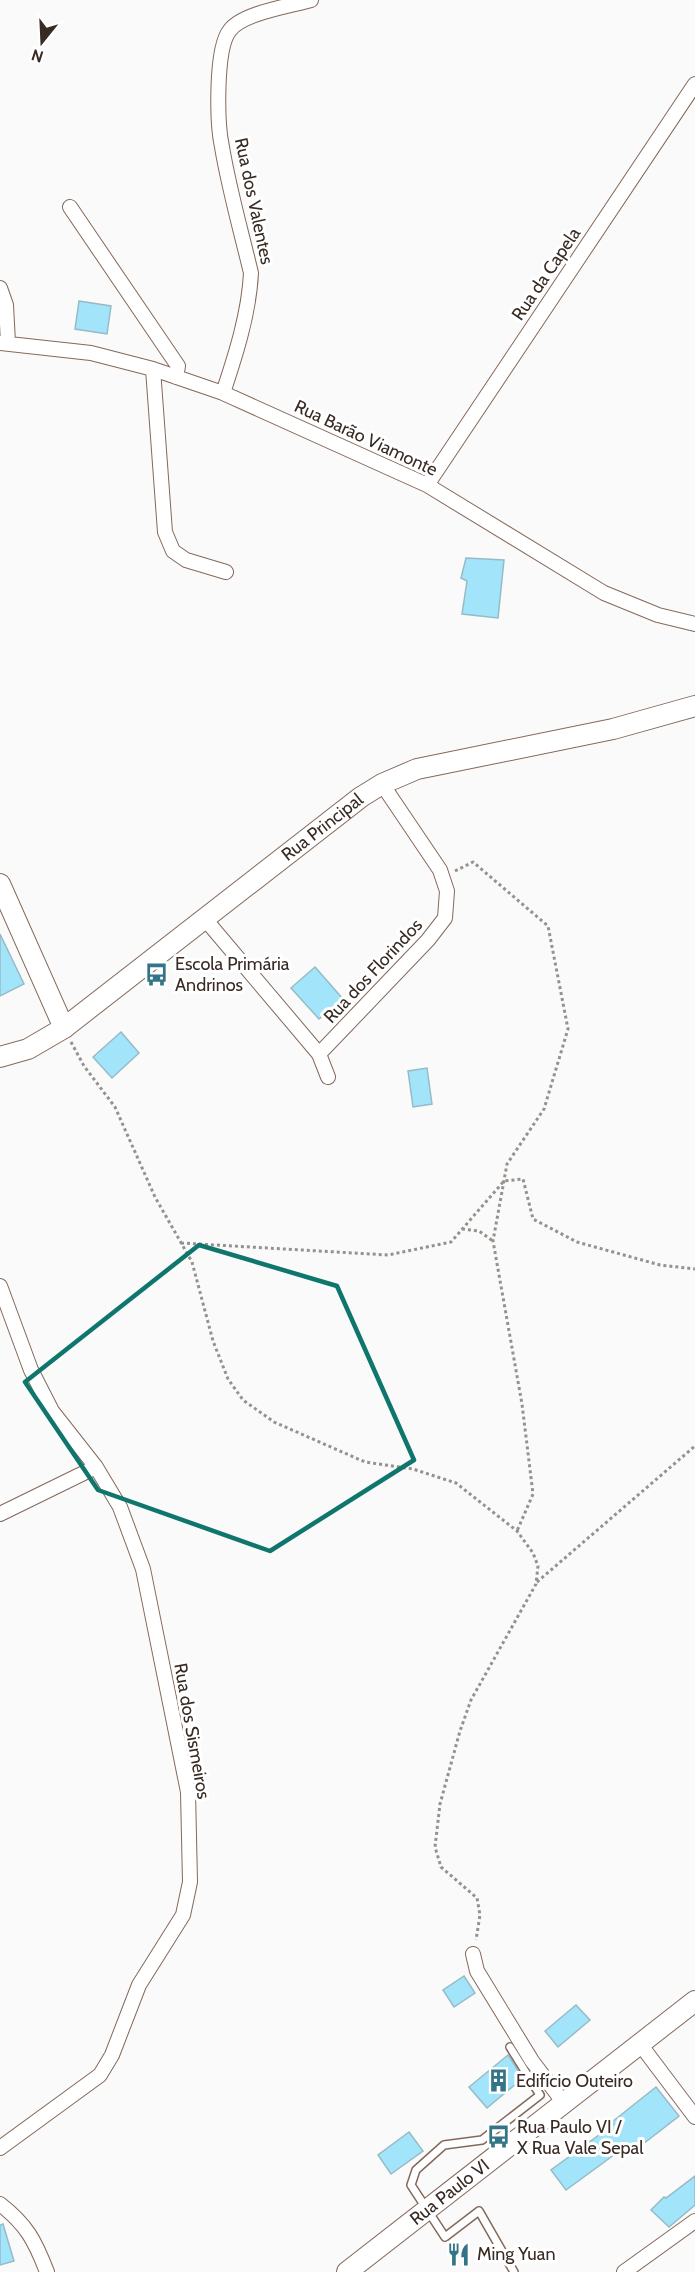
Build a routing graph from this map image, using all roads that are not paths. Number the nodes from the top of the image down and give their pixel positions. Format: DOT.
graph roads {
  1 [pos="311,0"];
  2 [pos="695,84"];
  3 [pos="70,207"];
  4 [pos="0,288"];
  5 [pos="4,343"];
  6 [pos="153,369"];
  7 [pos="176,377"];
  8 [pos="223,393"];
  9 [pos="427,484"];
  10 [pos="226,572"];
  11 [pos="695,624"];
  12 [pos="695,706"];
  13 [pos="382,784"];
  14 [pos="0,884"];
  15 [pos="206,919"];
  16 [pos="64,1028"];
  17 [pos="319,1054"];
  18 [pos="0,1057"];
  19 [pos="328,1077"];
  20 [pos="2,1294"];
  21 [pos="96,1467"];
  22 [pos="0,1514"];
  23 [pos="473,1954"];
  24 [pos="695,2001"];
  25 [pos="640,2044"];
  26 [pos="510,2047"];
  27 [pos="564,2103"];
  28 [pos="520,2110"];
  29 [pos="695,2117"];
  30 [pos="532,2128"];
  31 [pos="0,2148"];
  32 [pos="0,2204"];
  33 [pos="427,2210"];
  34 [pos="695,2221"];
  35 [pos="47,2272"];
  36 [pos="347,2272"];
  37 [pos="514,2272"];
  38 [pos="624,2272"];
  1 -- 8 [label="street, Rua dos Valentes"];
  2 -- 9 [label="street, Rua da Capela"];
  3 -- 7 [label="street"];
  4 -- 5 [label="street"];
  5 -- 6 [label="street, Rua Barão Viamonte"];
  6 -- 7 [label="street, Rua Barão Viamonte"];
  6 -- 10 [label="street"];
  7 -- 8 [label="street, Rua Barão Viamonte"];
  8 -- 9 [label="street, Rua Barão Viamonte"];
  9 -- 11 [label="street, Rua Barão Viamonte"];
  12 -- 13 [label="main road, Rua Principal"];
  13 -- 15 [label="main road, Rua Principal"];
  13 -- 17 [label="street, Rua dos Florindos"];
  14 -- 16 [label="main road"];
  15 -- 16 [label="main road, Rua Principal"];
  15 -- 17 [label="street"];
  16 -- 18 [label="main road, Rua Principal"];
  17 -- 19 [label="street"];
  20 -- 21 [label="street, Rua dos Sismeiros"];
  21 -- 22 [label="street"];
  21 -- 31 [label="street, Rua dos Sismeiros"];
  23 -- 27 [label="street"];
  24 -- 25 [label="main road, Rua Paulo VI"];
  25 -- 27 [label="main road, Rua Paulo VI"];
  25 -- 29 [label="street"];
  26 -- 28 [label="lane"];
  27 -- 30 [label="main road, Rua Paulo VI"];
  28 -- 30 [label="lane"];
  28 -- 33 [label="lane"];
  30 -- 33 [label="main road, Rua Paulo VI"];
  32 -- 35 [label="street"];
  33 -- 36 [label="main road, Rua Paulo VI"];
  33 -- 37 [label="lane"];
  34 -- 38 [label="street"];
}
